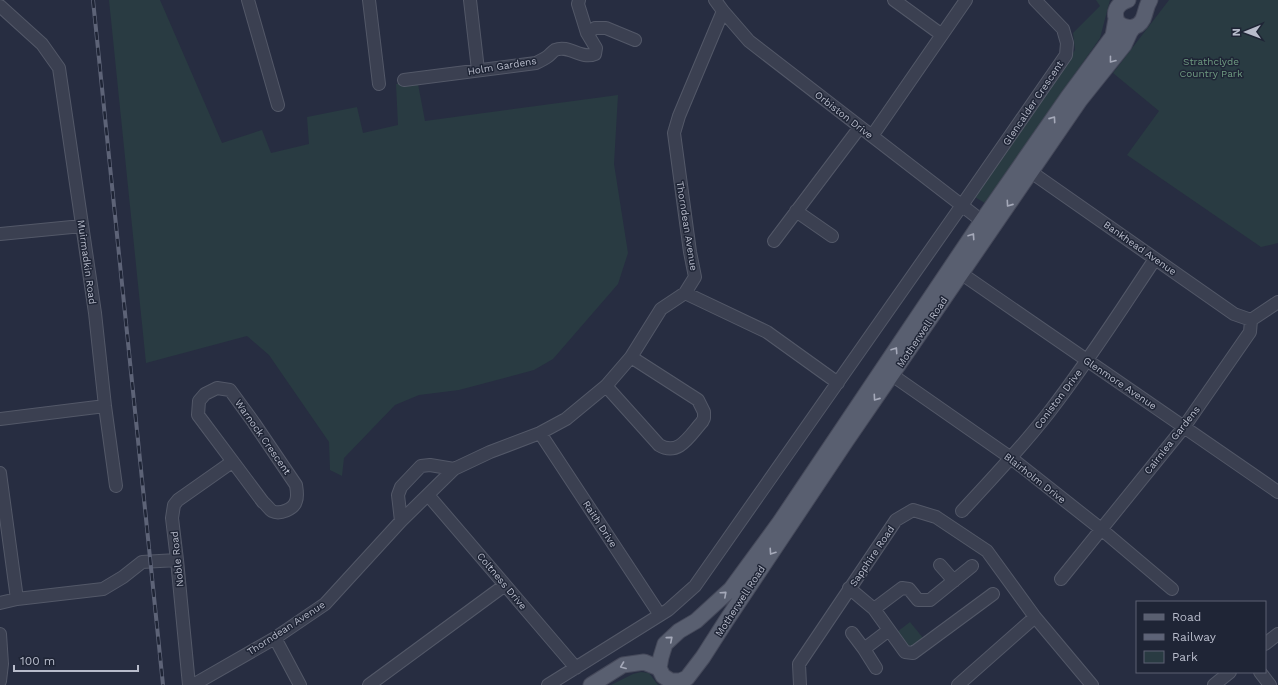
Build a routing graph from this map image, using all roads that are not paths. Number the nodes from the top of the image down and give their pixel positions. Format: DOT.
graph roads {
  1 [pos="248,0"];
  2 [pos="369,0"];
  3 [pos="470,0"];
  4 [pos="579,0"];
  5 [pos="894,0"];
  6 [pos="966,0"];
  7 [pos="1035,0"];
  8 [pos="1128,0"];
  9 [pos="718,3"];
  10 [pos="0,6"];
  11 [pos="1147,6"];
  12 [pos="1116,19"];
  13 [pos="1133,28"];
  14 [pos="587,33"];
  15 [pos="942,35"];
  16 [pos="635,40"];
  17 [pos="478,70"];
  18 [pos="404,80"];
  19 [pos="379,84"];
  20 [pos="278,105"];
  21 [pos="860,127"];
  22 [pos="872,136"];
  23 [pos="1032,172"];
  24 [pos="962,206"];
  25 [pos="796,211"];
  26 [pos="982,221"];
  27 [pos="82,226"];
  28 [pos="0,234"];
  29 [pos="832,236"];
  30 [pos="774,241"];
  31 [pos="1155,259"];
  32 [pos="962,274"];
  33 [pos="685,293"];
  34 [pos="1278,302"];
  35 [pos="1251,320"];
  36 [pos="631,357"];
  37 [pos="1087,361"];
  38 [pos="892,375"];
  39 [pos="838,383"];
  40 [pos="606,386"];
  41 [pos="105,406"];
  42 [pos="0,419"];
  43 [pos="1184,427"];
  44 [pos="540,433"];
  45 [pos="1011,458"];
  46 [pos="232,462"];
  47 [pos="454,469"];
  48 [pos="0,473"];
  49 [pos="116,486"];
  50 [pos="1278,492"];
  51 [pos="428,495"];
  52 [pos="962,511"];
  53 [pos="401,521"];
  54 [pos="1101,529"];
  55 [pos="177,560"];
  56 [pos="940,565"];
  57 [pos="972,566"];
  58 [pos="1061,579"];
  59 [pos="954,581"];
  60 [pos="505,585"];
  61 [pos="849,588"];
  62 [pos="1172,589"];
  63 [pos="993,594"];
  64 [pos="17,600"];
  65 [pos="0,603"];
  66 [pos="874,608"];
  67 [pos="660,615"];
  68 [pos="1035,617"];
  69 [pos="696,621"];
  70 [pos="888,630"];
  71 [pos="0,634"];
  72 [pos="852,634"];
  73 [pos="1278,634"];
  74 [pos="275,638"];
  75 [pos="714,640"];
  76 [pos="1266,643"];
  77 [pos="864,649"];
  78 [pos="576,668"];
  79 [pos="659,668"];
  80 [pos="876,668"];
  81 [pos="1229,673"];
  82 [pos="1261,673"];
  83 [pos="0,681"];
  84 [pos="671,683"];
  85 [pos="189,685"];
  86 [pos="193,685"];
  87 [pos="300,685"];
  88 [pos="369,685"];
  89 [pos="548,685"];
  90 [pos="591,685"];
  91 [pos="800,685"];
  92 [pos="958,685"];
  93 [pos="1092,685"];
  94 [pos="1214,685"];
  95 [pos="1270,685"];
  1 -- 20 [label="street"];
  2 -- 19 [label="street"];
  3 -- 17 [label="street"];
  4 -- 14 [label="street, Holm Gardens"];
  5 -- 15 [label="street"];
  6 -- 15 [label="street"];
  7 -- 24 [label="street, Glencalder Crescent"];
  8 -- 11 [label="main road"];
  8 -- 12 [label="main road"];
  9 -- 21 [label="street, Orbiston Drive"];
  9 -- 33 [label="street, Thorndean Avenue"];
  10 -- 27 [label="street, Muirmadkin Road"];
  11 -- 13 [label="main road"];
  12 -- 13 [label="main road"];
  26 -- 12 [label="main road, Motherwell Road, one-way"];
  13 -- 23 [label="main road, Motherwell Road, one-way"];
  14 -- 16 [label="street"];
  14 -- 17 [label="street, Holm Gardens"];
  15 -- 22 [label="street"];
  17 -- 18 [label="street, Holm Gardens"];
  21 -- 22 [label="street, Orbiston Drive"];
  21 -- 25 [label="street"];
  22 -- 24 [label="street, Orbiston Drive"];
  23 -- 31 [label="street, Bankhead Avenue"];
  23 -- 32 [label="main road, Motherwell Road, one-way"];
  24 -- 26 [label="street, Orbiston Drive"];
  24 -- 39 [label="street"];
  25 -- 29 [label="street"];
  25 -- 30 [label="street"];
  69 -- 26 [label="main road, Motherwell Road, one-way"];
  27 -- 28 [label="street"];
  27 -- 41 [label="street, Muirmadkin Road"];
  31 -- 35 [label="street, Bankhead Avenue"];
  31 -- 37 [label="street, Coniston Drive"];
  32 -- 37 [label="street, Glenmore Avenue"];
  32 -- 38 [label="main road, Motherwell Road"];
  33 -- 36 [label="street, Thorndean Avenue"];
  33 -- 39 [label="street"];
  34 -- 35 [label="street"];
  35 -- 43 [label="street, Cairnlea Gardens"];
  36 -- 40 [label="street, Thorndean Avenue"];
  36 -- 40 [label="street"];
  37 -- 43 [label="street, Glenmore Avenue"];
  37 -- 45 [label="street, Coniston Drive"];
  38 -- 45 [label="street, Blairholm Drive"];
  38 -- 75 [label="main road, Motherwell Road, one-way"];
  39 -- 67 [label="street"];
  40 -- 44 [label="street, Thorndean Avenue"];
  41 -- 42 [label="street"];
  41 -- 49 [label="street, Muirmadkin Road"];
  43 -- 50 [label="street, Glenmore Avenue"];
  43 -- 54 [label="street, Cairnlea Gardens"];
  44 -- 47 [label="street, Thorndean Avenue"];
  44 -- 67 [label="street, Raith Drive"];
  45 -- 52 [label="street, Coniston Drive"];
  45 -- 54 [label="street, Blairholm Drive"];
  46 -- 46 [label="street, Warnock Crescent"];
  46 -- 55 [label="street, Noble Road"];
  47 -- 51 [label="street, Thorndean Avenue"];
  47 -- 53 [label="street"];
  48 -- 64 [label="street"];
  51 -- 53 [label="street, Thorndean Avenue"];
  51 -- 60 [label="street, Coltness Drive"];
  53 -- 74 [label="street, Thorndean Avenue"];
  54 -- 58 [label="street, Cairnlea Gardens"];
  54 -- 62 [label="street, Blairholm Drive"];
  55 -- 64 [label="street"];
  55 -- 85 [label="street, Noble Road"];
  56 -- 59 [label="street"];
  57 -- 59 [label="street"];
  59 -- 66 [label="street"];
  60 -- 78 [label="street, Coltness Drive"];
  60 -- 88 [label="street"];
  61 -- 66 [label="street"];
  61 -- 68 [label="street, Sapphire Road"];
  61 -- 91 [label="street, Sapphire Road"];
  63 -- 70 [label="street"];
  64 -- 65 [label="street"];
  66 -- 70 [label="street"];
  67 -- 78 [label="street"];
  68 -- 92 [label="street"];
  68 -- 93 [label="street, Sapphire Road"];
  69 -- 75 [label="main road, Motherwell Road"];
  79 -- 69 [label="main road, Motherwell Road, one-way"];
  70 -- 77 [label="street"];
  71 -- 83 [label="street"];
  72 -- 77 [label="street"];
  73 -- 76 [label="street"];
  74 -- 86 [label="street, Thorndean Avenue"];
  74 -- 87 [label="street"];
  75 -- 84 [label="main road, Motherwell Road"];
  77 -- 80 [label="street"];
  78 -- 89 [label="street"];
  79 -- 84 [label="main road, Motherwell Road"];
  79 -- 90 [label="main road, one-way"];
  81 -- 94 [label="street"];
  82 -- 95 [label="street"];
}
